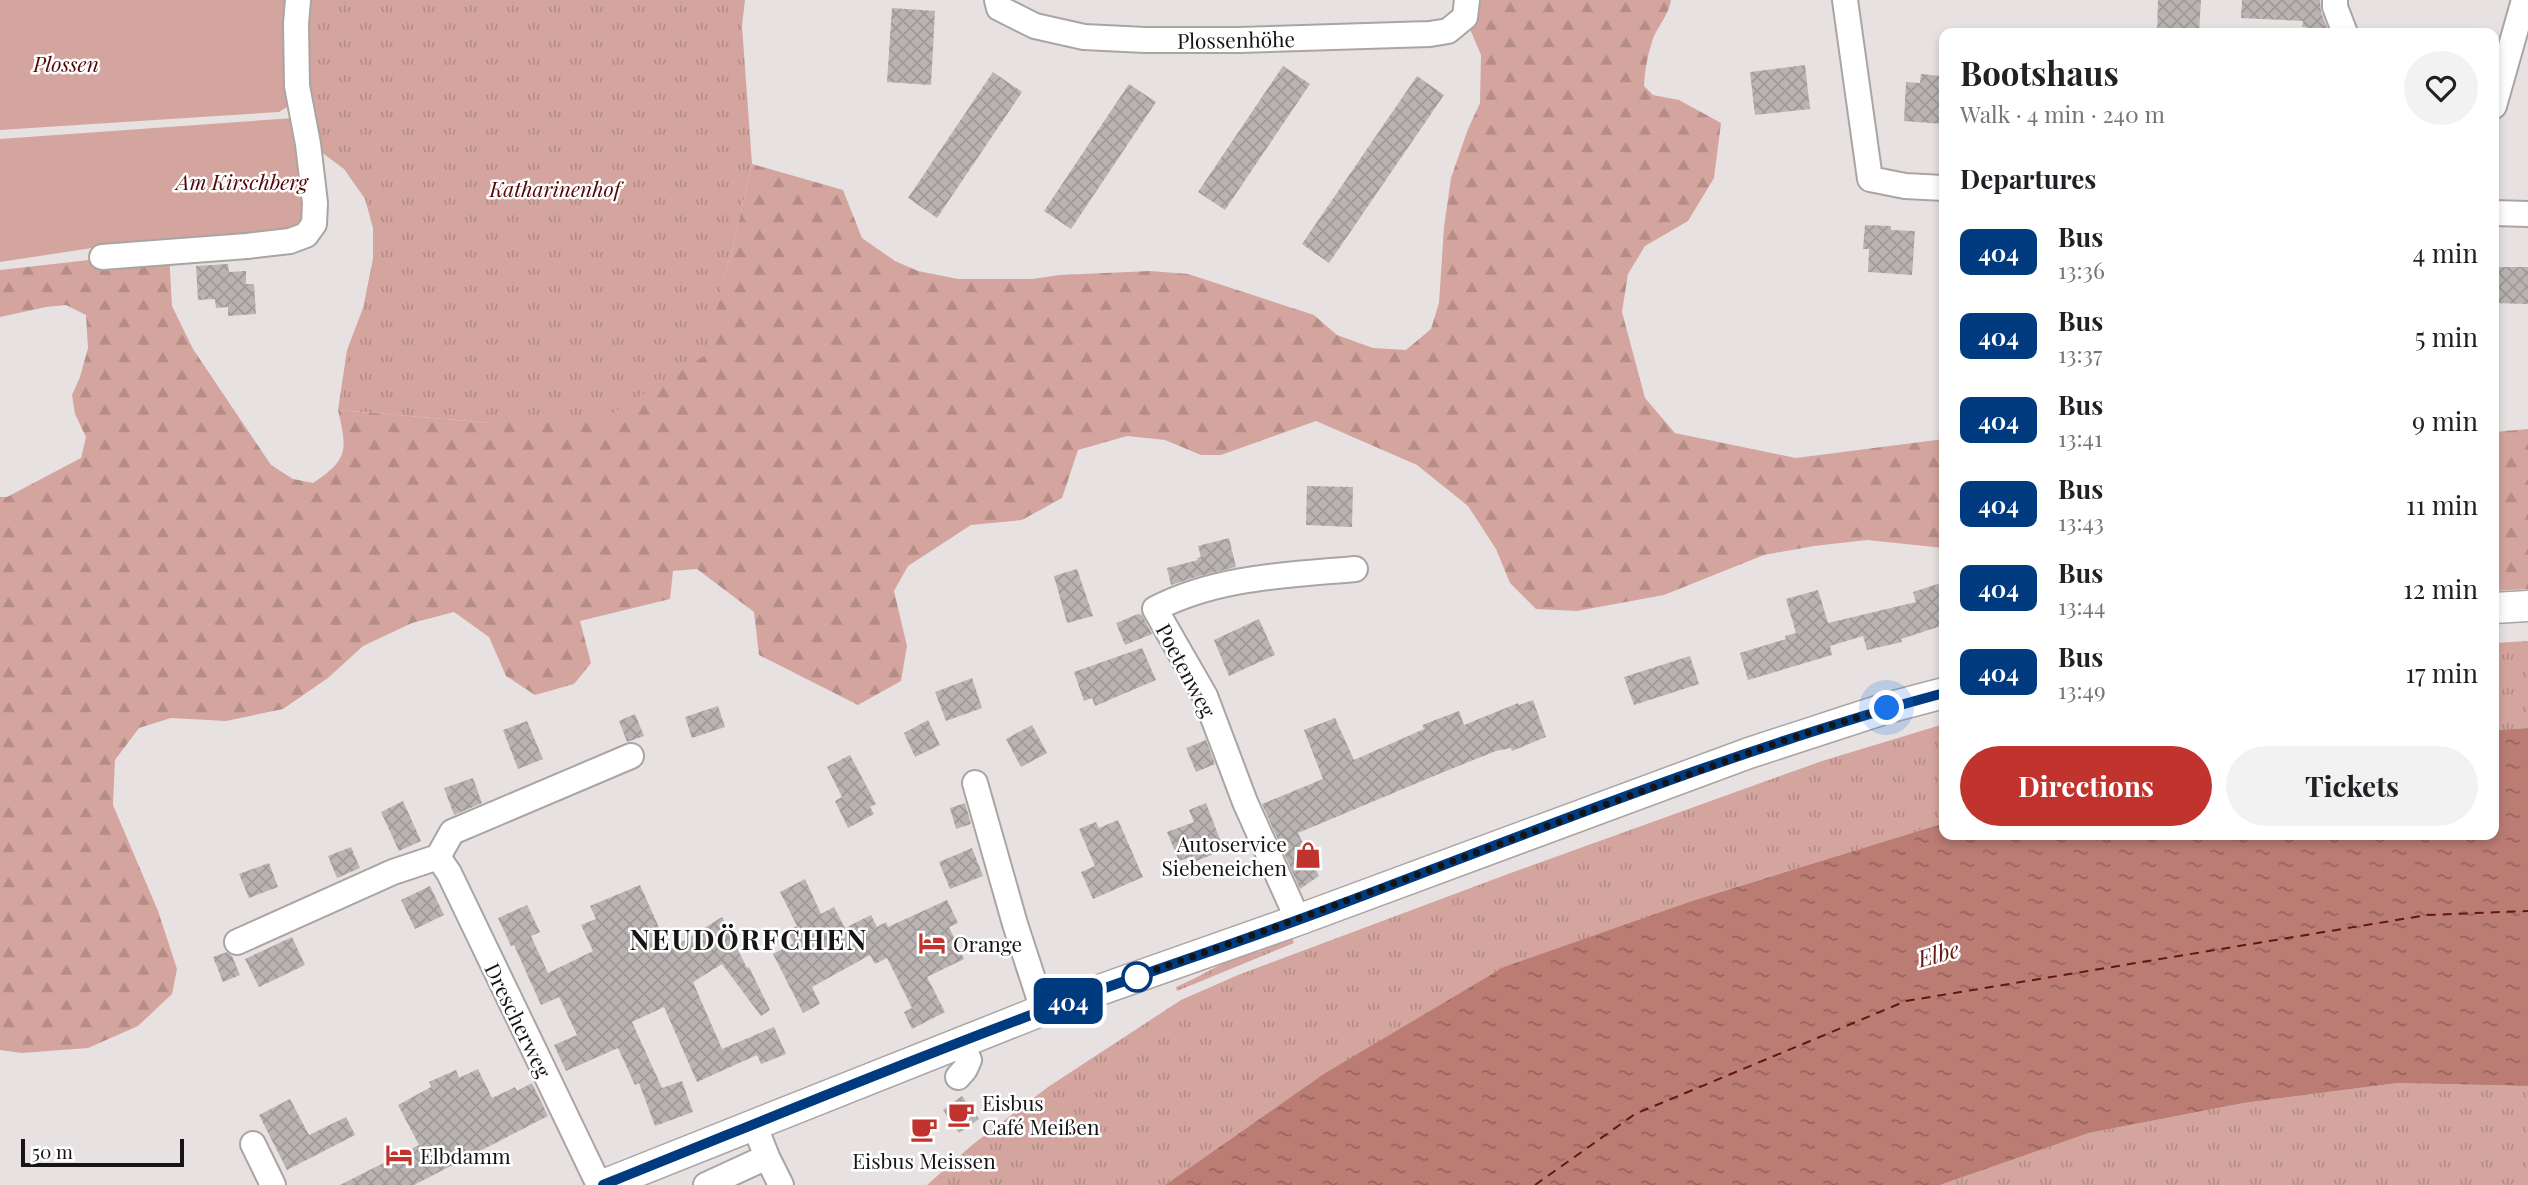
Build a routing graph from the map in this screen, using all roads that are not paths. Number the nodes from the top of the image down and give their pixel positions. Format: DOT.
graph roads {
  1 [pos="298,0"];
  2 [pos="997,0"];
  3 [pos="1467,0"];
  4 [pos="1845,0"];
  5 [pos="2335,0"];
  6 [pos="2524,0"];
  7 [pos="2343,28"];
  8 [pos="2499,88"];
  9 [pos="1939,188"];
  10 [pos="2499,213"];
  11 [pos="2528,214"];
  12 [pos="102,257"];
  13 [pos="1355,569"];
  14 [pos="2528,606"];
  15 [pos="2499,608"];
  16 [pos="1939,694"];
  17 [pos="631,756"];
  18 [pos="975,783"];
  19 [pos="438,857"];
  20 [pos="1298,920"];
  21 [pos="237,942"];
  22 [pos="1043,1010"];
  23 [pos="961,1042"];
  24 [pos="957,1077"];
  25 [pos="754,1124"];
  26 [pos="253,1144"];
  27 [pos="767,1157"];
  28 [pos="273,1185"];
  29 [pos="601,1185"];
  30 [pos="706,1185"];
  31 [pos="781,1185"];
  1 -- 12 [label="street"];
  2 -- 3 [label="street, Plossenhöhe"];
  4 -- 9 [label="street"];
  5 -- 7 [label="street"];
  6 -- 8 [label="street"];
  10 -- 11 [label="street"];
  13 -- 20 [label="street, Poetenweg"];
  14 -- 15 [label="main road"];
  16 -- 20 [label="main road"];
  17 -- 19 [label="street"];
  18 -- 22 [label="street"];
  19 -- 21 [label="street"];
  19 -- 29 [label="street, Drescherweg"];
  20 -- 22 [label="main road"];
  22 -- 23 [label="main road"];
  23 -- 24 [label="street"];
  23 -- 25 [label="main road"];
  25 -- 27 [label="street"];
  25 -- 29 [label="main road"];
  26 -- 28 [label="street"];
  27 -- 30 [label="street"];
  27 -- 31 [label="street"];
}
